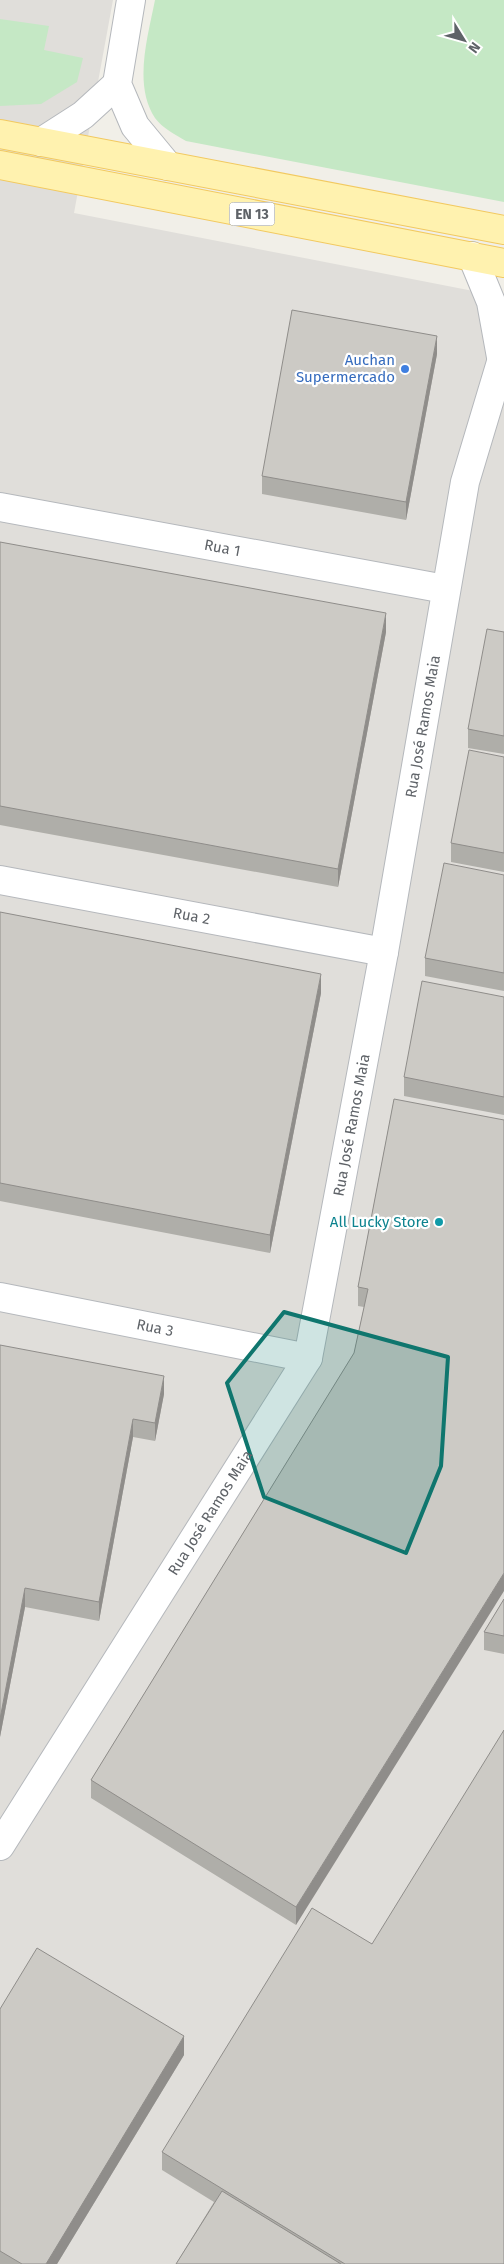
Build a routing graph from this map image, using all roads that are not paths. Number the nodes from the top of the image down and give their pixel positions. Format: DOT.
graph roads {
  1 [pos="131,0"];
  2 [pos="117,84"];
  3 [pos="0,134"];
  4 [pos="41,142"];
  5 [pos="0,165"];
  6 [pos="168,166"];
  7 [pos="504,230"];
  8 [pos="472,256"];
  9 [pos="504,263"];
  10 [pos="502,354"];
  11 [pos="0,507"];
  12 [pos="445,589"];
  13 [pos="0,880"];
  14 [pos="384,952"];
  15 [pos="0,1297"];
  16 [pos="308,1358"];
  17 [pos="0,1846"];
  1 -- 2 [label="street"];
  2 -- 4 [label="street"];
  2 -- 6 [label="street"];
  3 -- 4 [label="main road, EN 13"];
  4 -- 6 [label="main road, EN 13"];
  5 -- 8 [label="main road, EN 13"];
  6 -- 7 [label="main road, EN 13"];
  8 -- 9 [label="main road, EN 13"];
  8 -- 10 [label="street, Rua José Ramos Maia"];
  10 -- 12 [label="street, Rua José Ramos Maia"];
  11 -- 12 [label="street, Rua 1"];
  12 -- 14 [label="street, Rua José Ramos Maia"];
  13 -- 14 [label="street, Rua 2"];
  14 -- 16 [label="street, Rua José Ramos Maia"];
  15 -- 16 [label="street, Rua 3"];
  16 -- 17 [label="street, Rua José Ramos Maia"];
}
